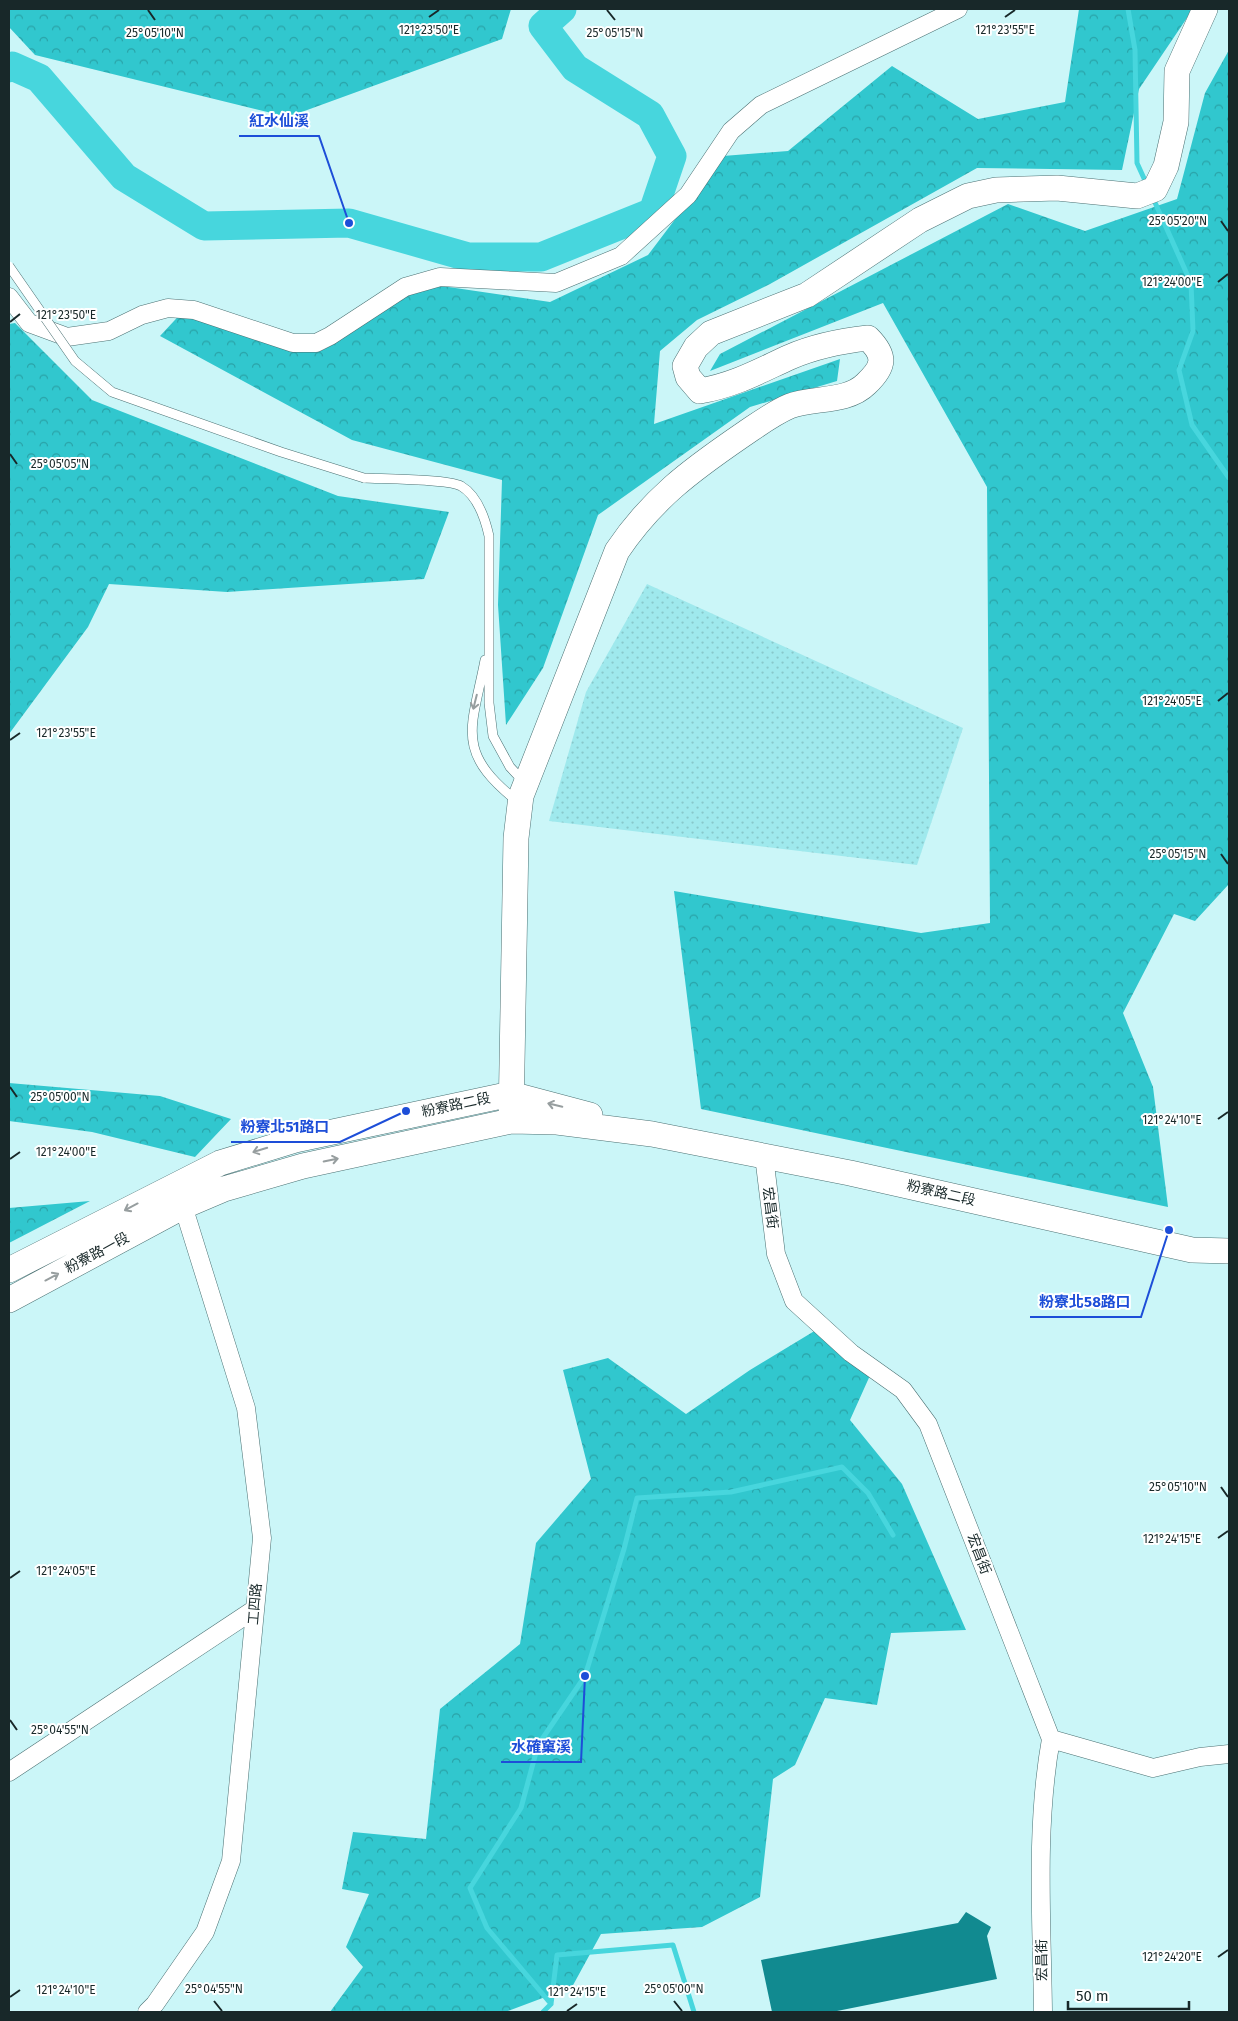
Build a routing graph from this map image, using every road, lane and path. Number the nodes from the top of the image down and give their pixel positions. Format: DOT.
graph roads {
  1 [pos="958,9"];
  2 [pos="1205,9"];
  3 [pos="9,266"];
  4 [pos="9,297"];
  5 [pos="490,638"];
  6 [pos="523,794"];
  7 [pos="511,1094"];
  8 [pos="511,1121"];
  9 [pos="652,1134"];
  10 [pos="764,1156"];
  11 [pos="174,1184"];
  12 [pos="184,1206"];
  13 [pos="1229,1252"];
  14 [pos="9,1270"];
  15 [pos="9,1300"];
  16 [pos="255,1610"];
  17 [pos="1051,1739"];
  18 [pos="1229,1754"];
  19 [pos="9,1772"];
  20 [pos="147,2012"];
  21 [pos="1043,2012"];
  1 -- 4 [label="street"];
  2 -- 6 [label="main road"];
  3 -- 5 [label="lane, bridge"];
  5 -- 6 [label="lane"];
  5 -- 6 [label="lane, one-way"];
  6 -- 7 [label="main road"];
  7 -- 8 [label="main road"];
  9 -- 7 [label="main road, 粉寮路二段, one-way"];
  7 -- 11 [label="main road, 粉寮路二段, one-way"];
  8 -- 9 [label="main road, 粉寮路二段"];
  12 -- 8 [label="main road, 粉寮路二段, one-way"];
  9 -- 10 [label="main road, 粉寮路二段"];
  10 -- 13 [label="main road, 粉寮路二段"];
  10 -- 17 [label="street, 宏昌街"];
  11 -- 12 [label="street, 工四路"];
  11 -- 14 [label="main road, 粉寮路一段, one-way"];
  15 -- 12 [label="main road, 粉寮路一段, one-way"];
  12 -- 16 [label="street, 工四路"];
  16 -- 19 [label="street"];
  16 -- 20 [label="street, 工四路"];
  17 -- 18 [label="street"];
  17 -- 21 [label="street, 宏昌街"];
}
